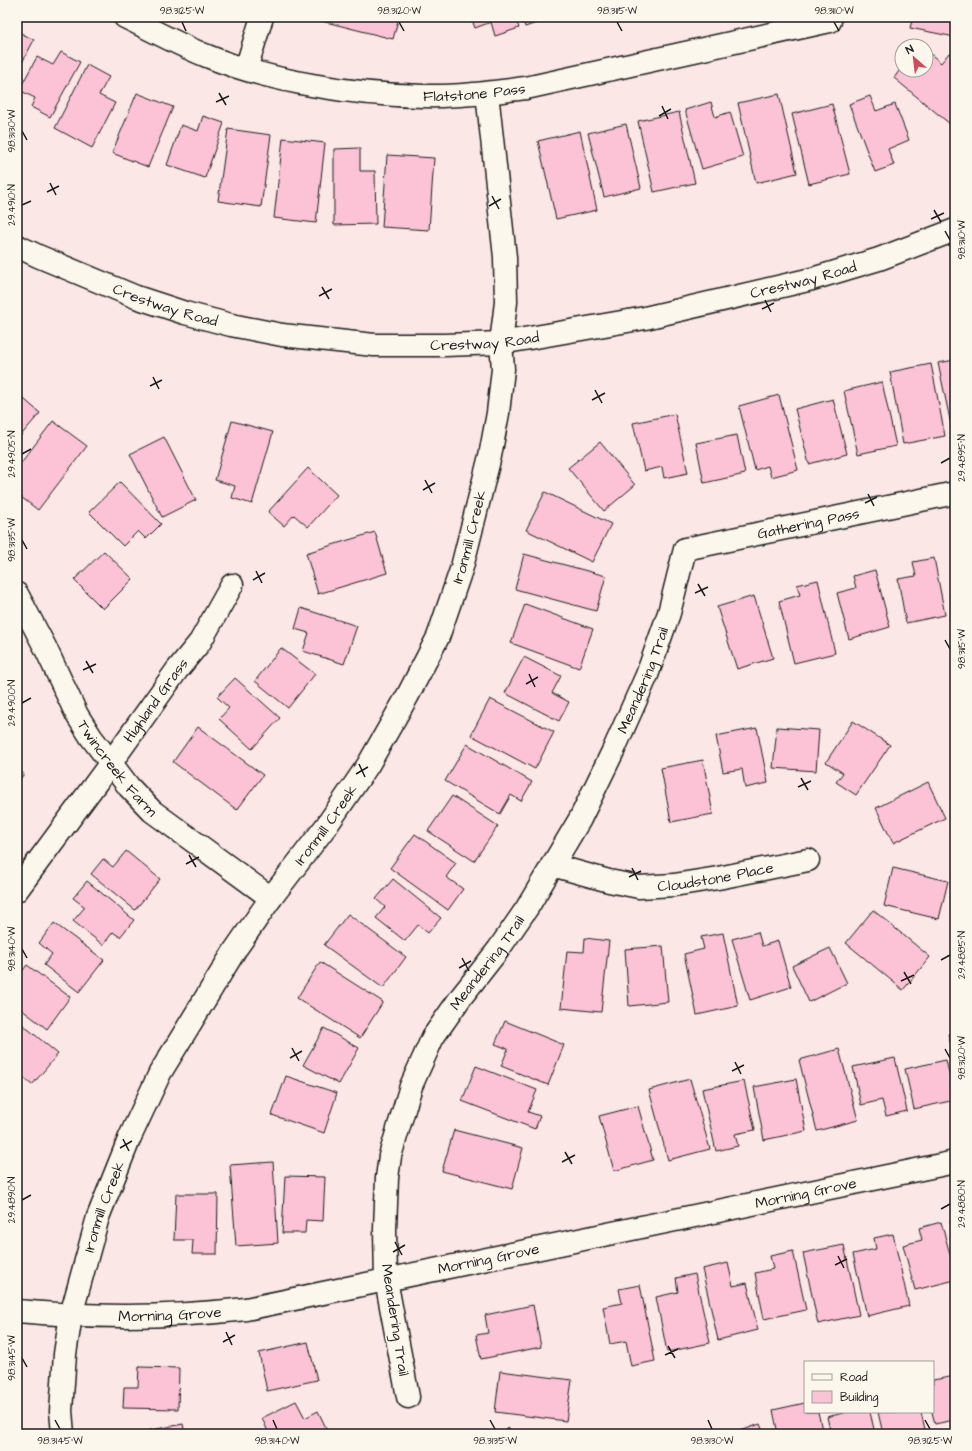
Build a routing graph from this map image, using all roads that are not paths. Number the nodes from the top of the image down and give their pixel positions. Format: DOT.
graph roads {
  1 [pos="125,17"];
  2 [pos="262,17"];
  3 [pos="830,21"];
  4 [pos="246,69"];
  5 [pos="487,93"];
  6 [pos="955,230"];
  7 [pos="17,246"];
  8 [pos="501,343"];
  9 [pos="955,494"];
  10 [pos="685,549"];
  11 [pos="232,585"];
  12 [pos="17,594"];
  13 [pos="110,764"];
  14 [pos="808,860"];
  15 [pos="552,865"];
  16 [pos="17,890"];
  17 [pos="271,898"];
  18 [pos="955,1162"];
  19 [pos="386,1280"];
  20 [pos="17,1310"];
  21 [pos="71,1315"];
  22 [pos="408,1397"];
  23 [pos="62,1434"];
  1 -- 4 [label="street, Flatstone Pass"];
  2 -- 4 [label="street"];
  3 -- 5 [label="street, Flatstone Pass"];
  4 -- 5 [label="street, Flatstone Pass"];
  5 -- 8 [label="street, Ironmill Creek"];
  6 -- 8 [label="street, Crestway Road"];
  7 -- 8 [label="street, Crestway Road"];
  8 -- 17 [label="street, Ironmill Creek"];
  9 -- 10 [label="street, Gathering Pass"];
  10 -- 15 [label="street, Meandering Trail"];
  11 -- 13 [label="street, Highland Grass"];
  12 -- 13 [label="street, Twincreek Farm"];
  13 -- 16 [label="street, Highland Grass"];
  13 -- 17 [label="street, Twincreek Farm"];
  14 -- 15 [label="street, Cloudstone Place"];
  15 -- 19 [label="street, Meandering Trail"];
  17 -- 21 [label="street, Ironmill Creek"];
  18 -- 19 [label="street, Morning Grove"];
  19 -- 21 [label="street, Morning Grove"];
  19 -- 22 [label="street, Meandering Trail"];
  20 -- 21 [label="street, Morning Grove"];
  21 -- 23 [label="street, Ironmill Creek"];
}
